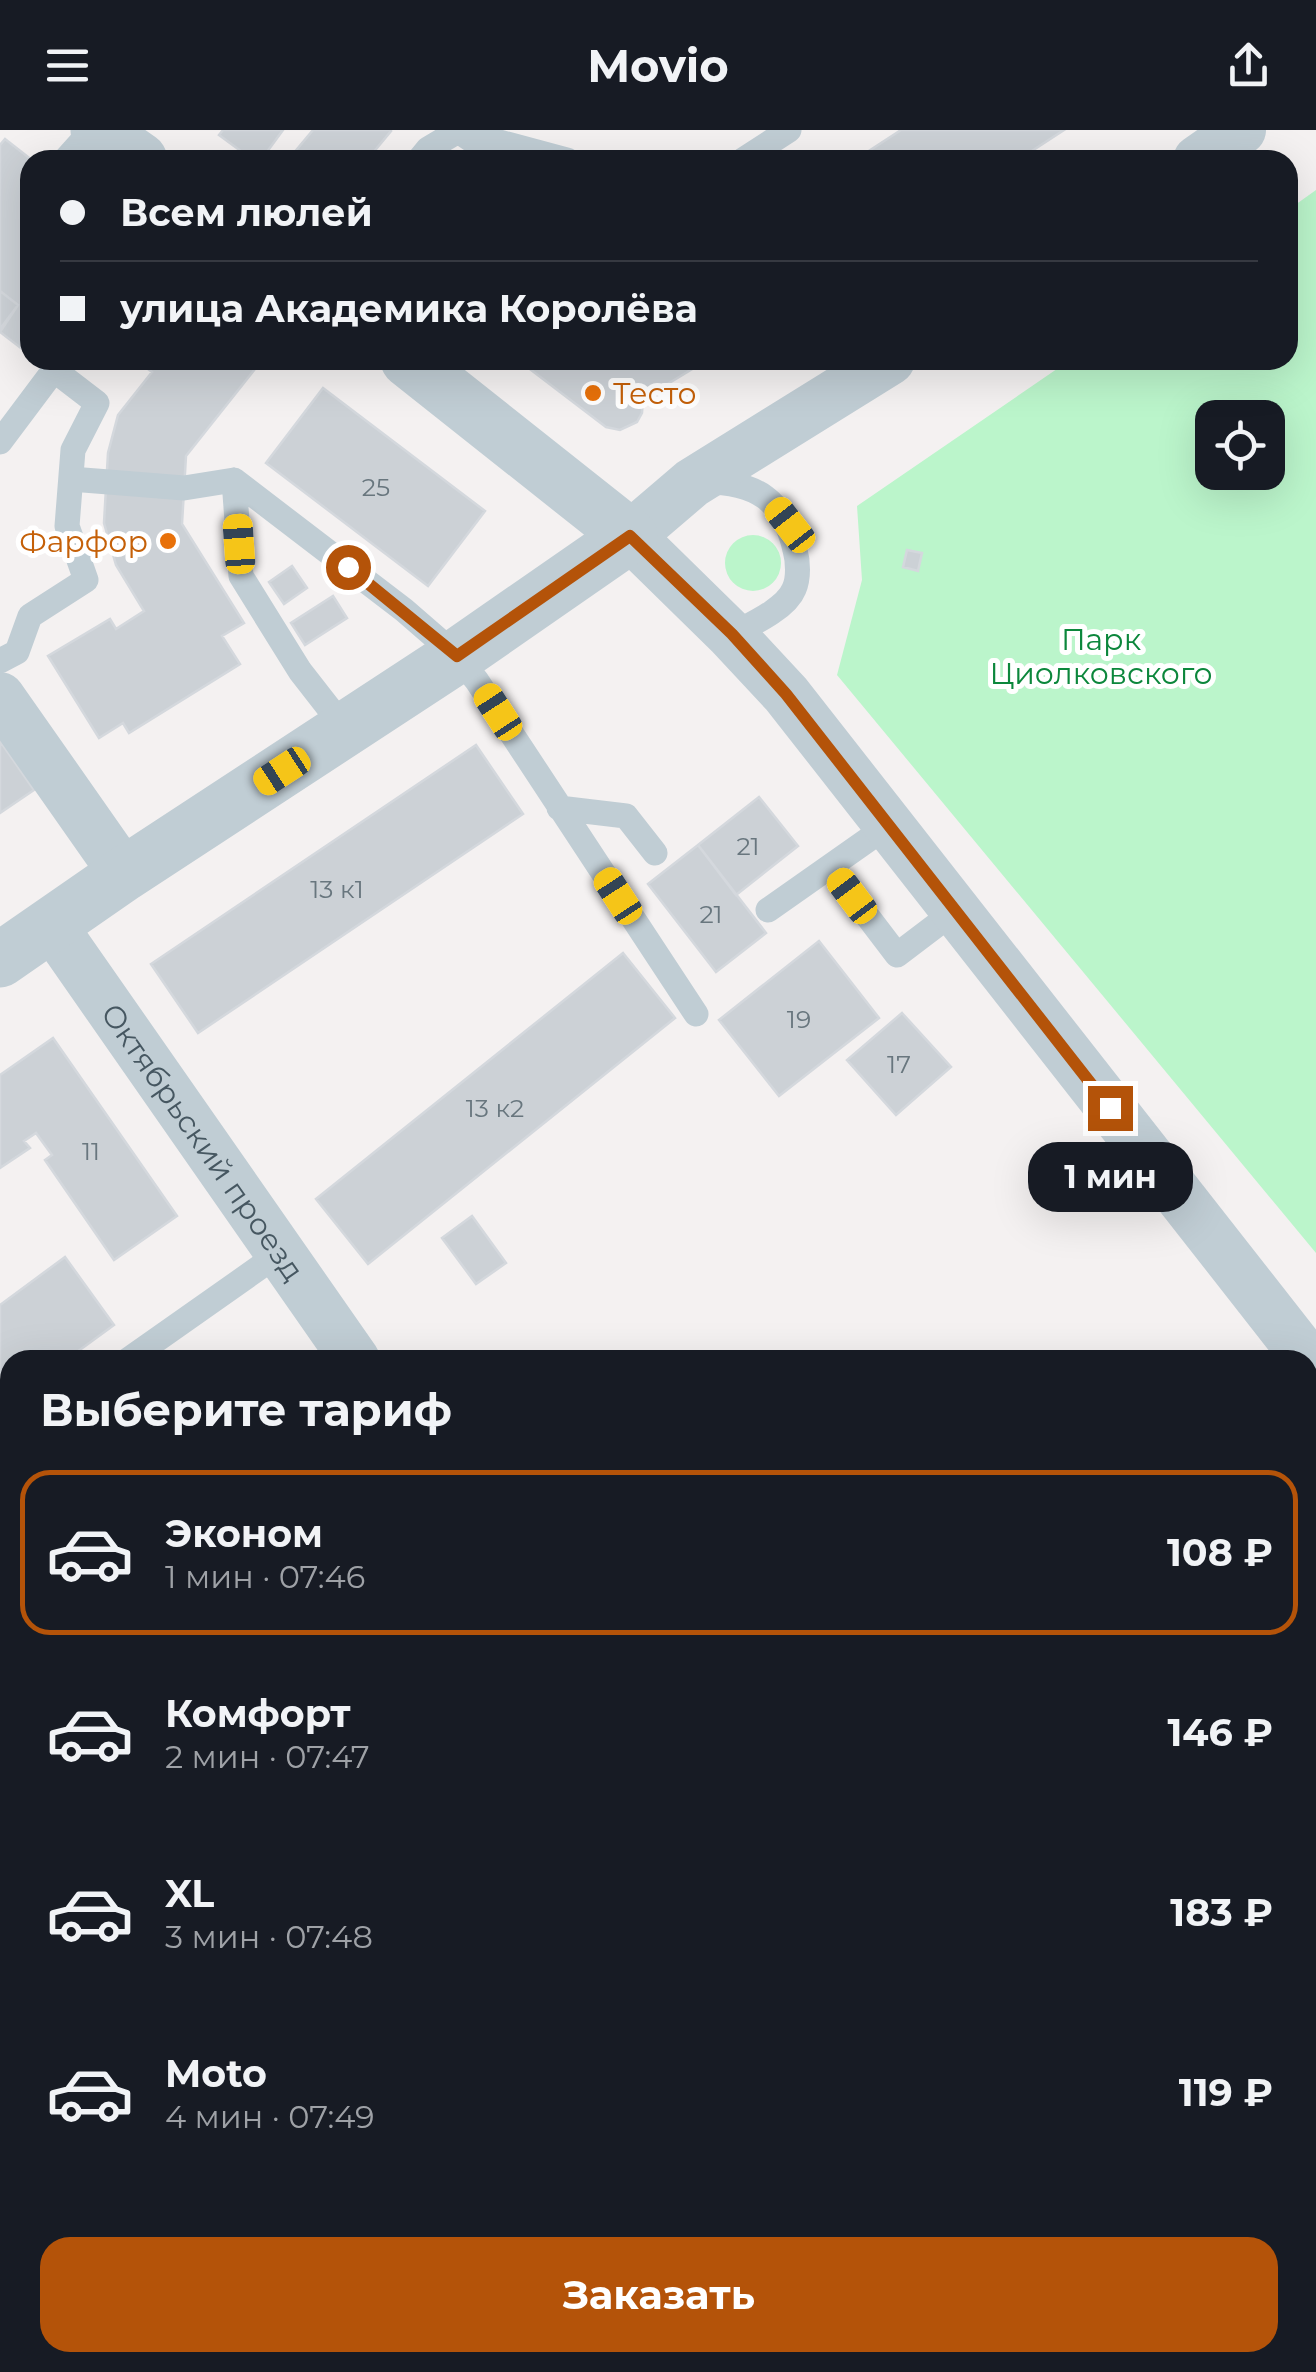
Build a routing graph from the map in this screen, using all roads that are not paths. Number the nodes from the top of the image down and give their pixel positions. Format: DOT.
graph roads {
  1 [pos="95,130"];
  2 [pos="789,130"];
  3 [pos="1242,130"];
  4 [pos="458,131"];
  5 [pos="75,150"];
  6 [pos="125,150"];
  7 [pos="427,150"];
  8 [pos="486,150"];
  9 [pos="529,150"];
  10 [pos="758,150"];
  11 [pos="1213,150"];
  12 [pos="421,370"];
  13 [pos="874,370"];
  14 [pos="0,442"];
  15 [pos="71,479"];
  16 [pos="234,480"];
  17 [pos="692,482"];
  18 [pos="630,536"];
  19 [pos="732,634"];
  20 [pos="457,656"];
  21 [pos="0,661"];
  22 [pos="0,697"];
  23 [pos="346,730"];
  24 [pos="559,808"];
  25 [pos="889,825"];
  26 [pos="655,853"];
  27 [pos="830,867"];
  28 [pos="124,874"];
  29 [pos="768,910"];
  30 [pos="956,911"];
  31 [pos="53,927"];
  32 [pos="0,960"];
  33 [pos="696,1014"];
  34 [pos="280,1252"];
  35 [pos="142,1350"];
  36 [pos="348,1350"];
  37 [pos="1289,1350"];
  1 -- 5 [label="lane"];
  1 -- 6 [label="street"];
  2 -- 10 [label="lane"];
  3 -- 11 [label="street"];
  4 -- 7 [label="lane"];
  4 -- 8 [label="lane"];
  4 -- 9 [label="lane"];
  12 -- 18 [label="street"];
  13 -- 17 [label="street"];
  14 -- 15 [label="lane"];
  15 -- 16 [label="lane"];
  15 -- 21 [label="lane"];
  16 -- 20 [label="lane"];
  16 -- 23 [label="lane"];
  17 -- 18 [label="street"];
  17 -- 19 [label="lane"];
  18 -- 19 [label="street"];
  18 -- 20 [label="street"];
  19 -- 25 [label="street"];
  20 -- 23 [label="street"];
  20 -- 24 [label="lane"];
  22 -- 28 [label="street"];
  23 -- 28 [label="street"];
  24 -- 26 [label="lane"];
  24 -- 33 [label="lane"];
  25 -- 27 [label="lane"];
  25 -- 30 [label="street"];
  27 -- 29 [label="lane"];
  27 -- 30 [label="lane"];
  28 -- 31 [label="street"];
  30 -- 37 [label="street"];
  31 -- 32 [label="street"];
  31 -- 34 [label="street, Октябрьский проезд"];
  34 -- 35 [label="lane"];
  34 -- 36 [label="street, Октябрьский проезд"];
}
